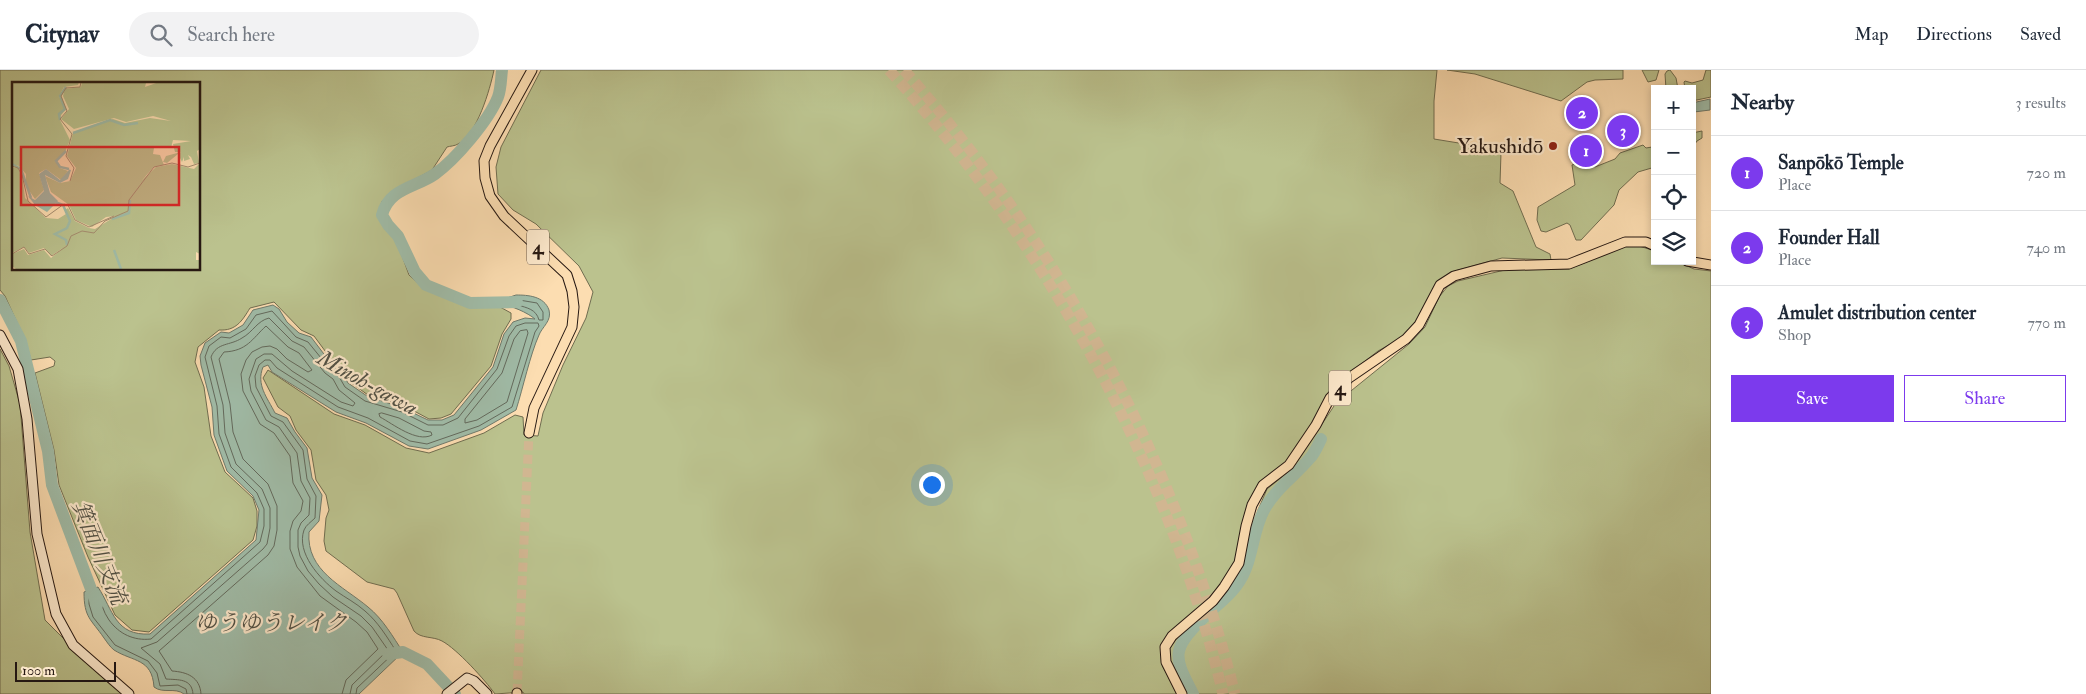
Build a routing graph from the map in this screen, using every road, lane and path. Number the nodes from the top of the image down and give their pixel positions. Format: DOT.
graph roads {
  1 [pos="532,70"];
  2 [pos="1651,244"];
  3 [pos="1696,262"];
  4 [pos="1711,265"];
  5 [pos="0,335"];
  6 [pos="529,433"];
  7 [pos="127,692"];
  8 [pos="447,694"];
  9 [pos="487,694"];
  10 [pos="1182,694"];
  1 -- 6 [label="main road, 4"];
  2 -- 10 [label="main road, 4"];
  3 -- 4 [label="main road"];
  5 -- 7 [label="street"];
  8 -- 9 [label="street"];
}
